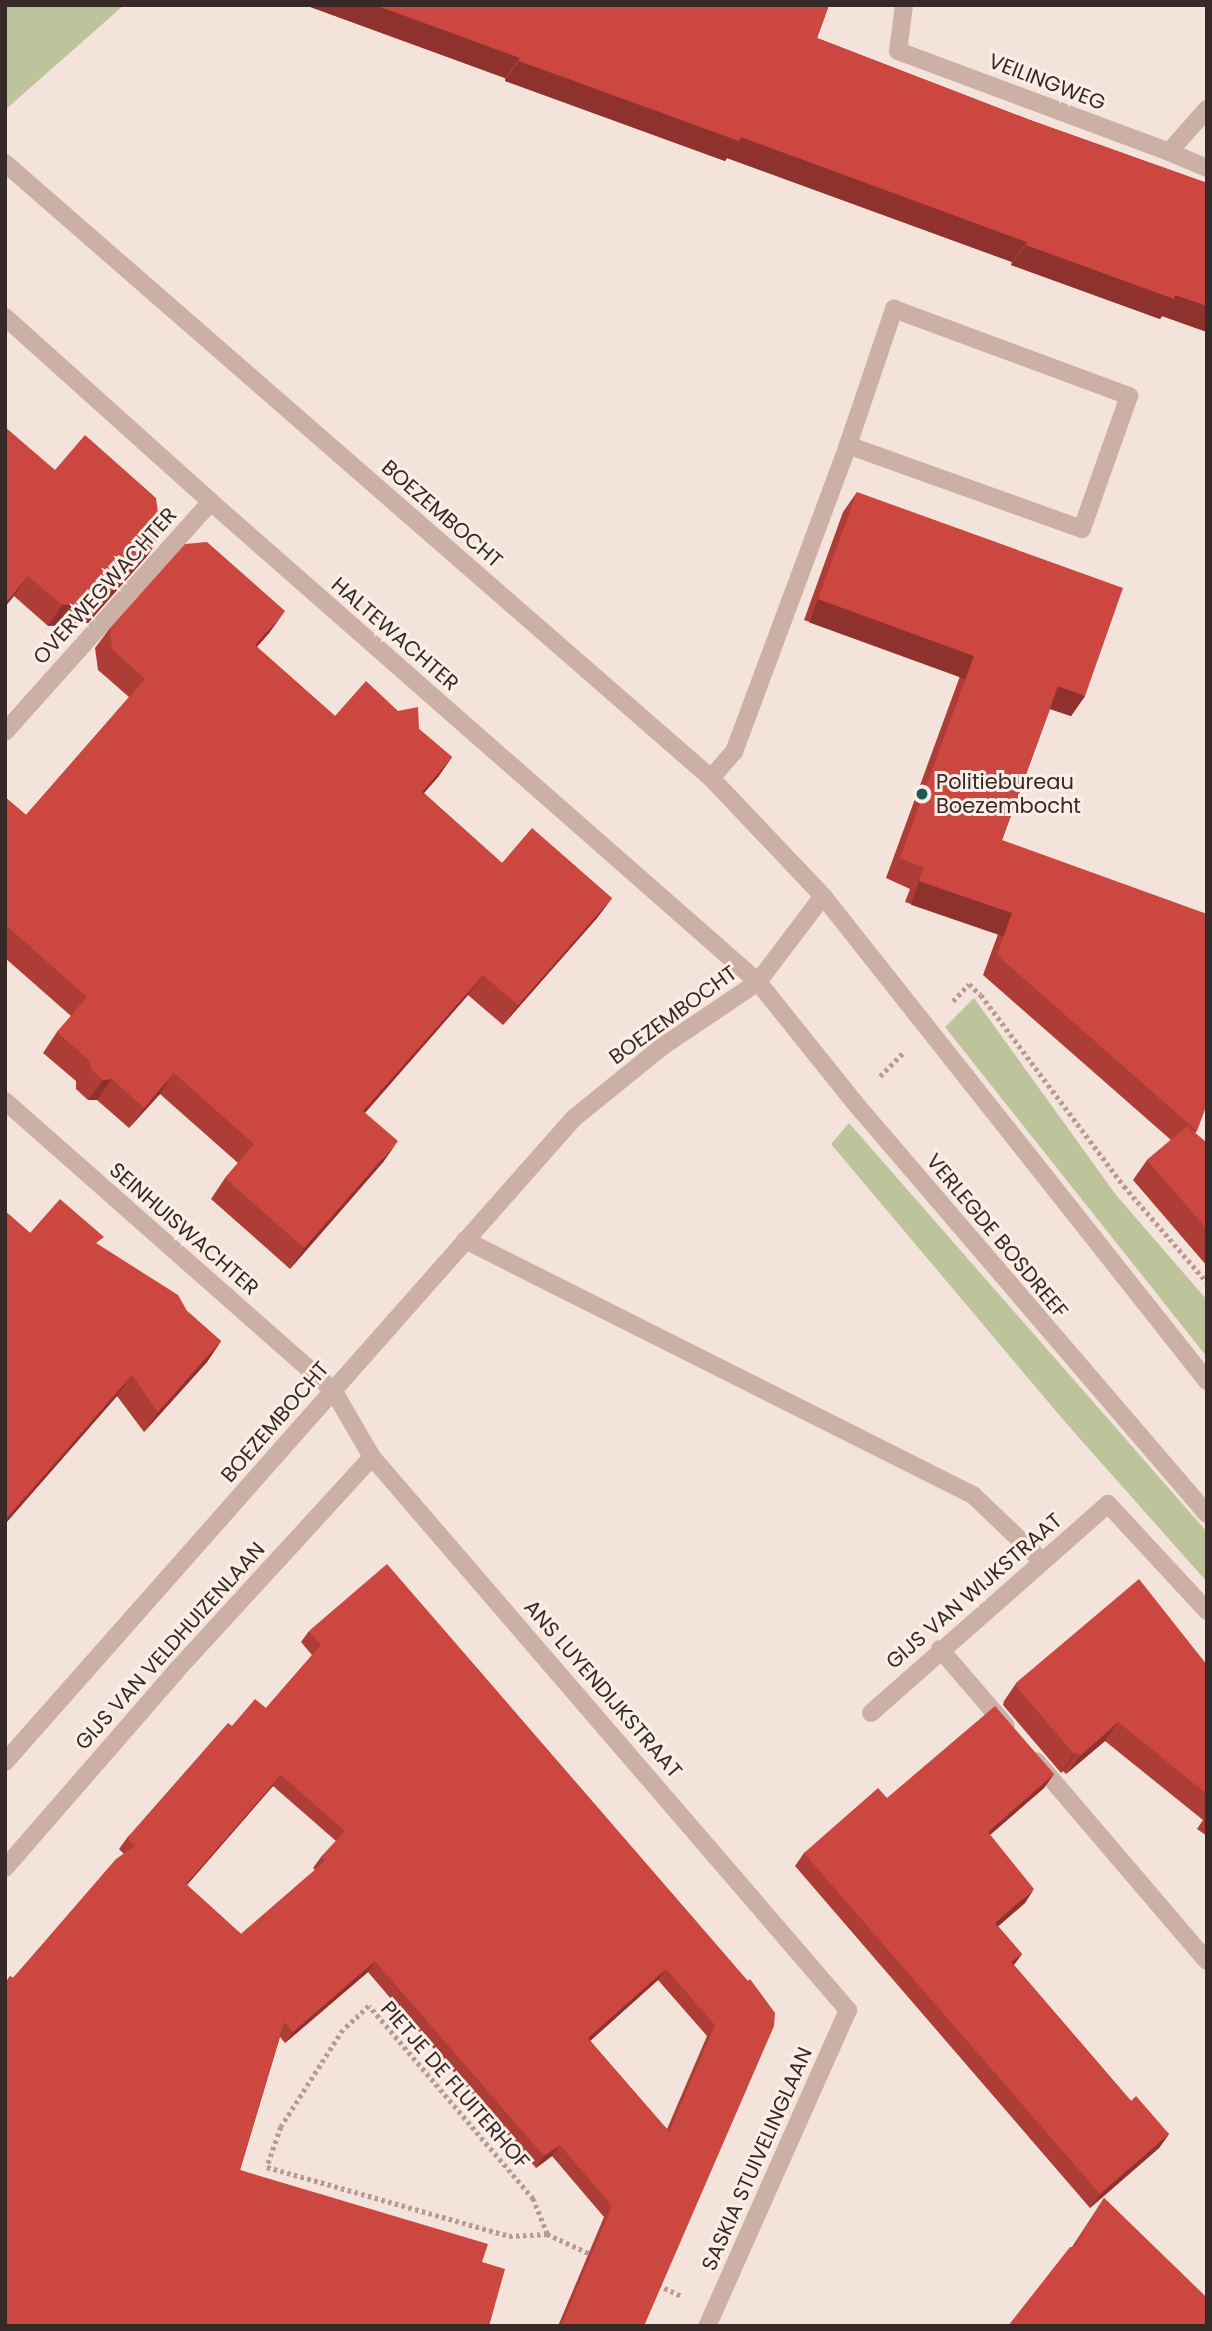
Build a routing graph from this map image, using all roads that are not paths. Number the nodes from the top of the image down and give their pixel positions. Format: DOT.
graph roads {
  1 [pos="904,5"];
  2 [pos="1207,109"];
  3 [pos="1169,152"];
  4 [pos="7,168"];
  5 [pos="1207,168"];
  6 [pos="5,317"];
  7 [pos="848,445"];
  8 [pos="211,502"];
  9 [pos="5,732"];
  10 [pos="710,778"];
  11 [pos="823,896"];
  12 [pos="758,982"];
  13 [pos="5,1101"];
  14 [pos="465,1240"];
  15 [pos="1207,1381"];
  16 [pos="333,1390"];
  17 [pos="372,1457"];
  18 [pos="1207,1514"];
  19 [pos="1041,1560"];
  20 [pos="1207,1611"];
  21 [pos="940,1649"];
  22 [pos="871,1713"];
  23 [pos="5,1762"];
  24 [pos="5,1868"];
  25 [pos="1207,1961"];
  26 [pos="848,2010"];
  27 [pos="711,2319"];
  1 -- 3 [label="street, VEILINGWEG"];
  2 -- 3 [label="street"];
  3 -- 5 [label="street"];
  4 -- 10 [label="street, BOEZEMBOCHT"];
  6 -- 8 [label="street, HALTEWACHTER"];
  7 -- 7 [label="street"];
  7 -- 10 [label="street"];
  8 -- 9 [label="street, OVERWEGWACHTER"];
  8 -- 12 [label="street, HALTEWACHTER"];
  10 -- 11 [label="street, BOEZEMBOCHT"];
  11 -- 12 [label="street, BOEZEMBOCHT"];
  11 -- 15 [label="street"];
  12 -- 14 [label="street, BOEZEMBOCHT"];
  12 -- 18 [label="street, VERLEGDE BOSDREEF"];
  13 -- 16 [label="street, SEINHUISWACHTER"];
  14 -- 16 [label="street, BOEZEMBOCHT"];
  14 -- 19 [label="street"];
  16 -- 17 [label="street, ANS LUYENDIJKSTRAAT"];
  16 -- 23 [label="street, BOEZEMBOCHT"];
  17 -- 24 [label="street, GIJS VAN VELDHUIZENLAAN"];
  17 -- 26 [label="street, ANS LUYENDIJKSTRAAT"];
  19 -- 20 [label="street, GIJS VAN WIJKSTRAAT"];
  19 -- 21 [label="street, GIJS VAN WIJKSTRAAT"];
  21 -- 22 [label="street, GIJS VAN WIJKSTRAAT"];
  21 -- 25 [label="street"];
  26 -- 27 [label="street, SASKIA STUIVELINGLAAN"];
}
